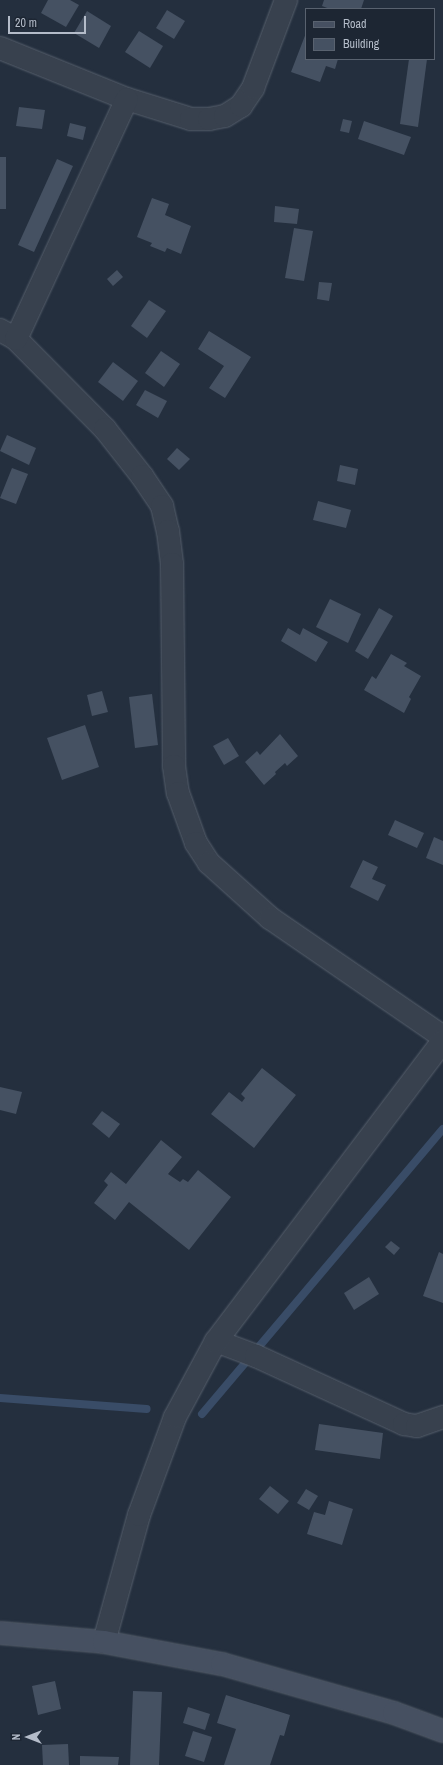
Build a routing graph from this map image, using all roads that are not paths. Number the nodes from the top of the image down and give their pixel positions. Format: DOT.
graph roads {
  1 [pos="286,0"];
  2 [pos="0,48"];
  3 [pos="127,99"];
  4 [pos="8,334"];
  5 [pos="443,1037"];
  6 [pos="443,1041"];
  7 [pos="226,1345"];
  8 [pos="443,1417"];
  9 [pos="0,1633"];
  10 [pos="104,1642"];
  11 [pos="443,1731"];
  1 -- 3 [label="street"];
  2 -- 3 [label="street"];
  3 -- 4 [label="street"];
  4 -- 5 [label="street"];
  6 -- 7 [label="street"];
  7 -- 8 [label="street"];
  7 -- 10 [label="street"];
  9 -- 10 [label="street"];
  10 -- 11 [label="street"];
}
